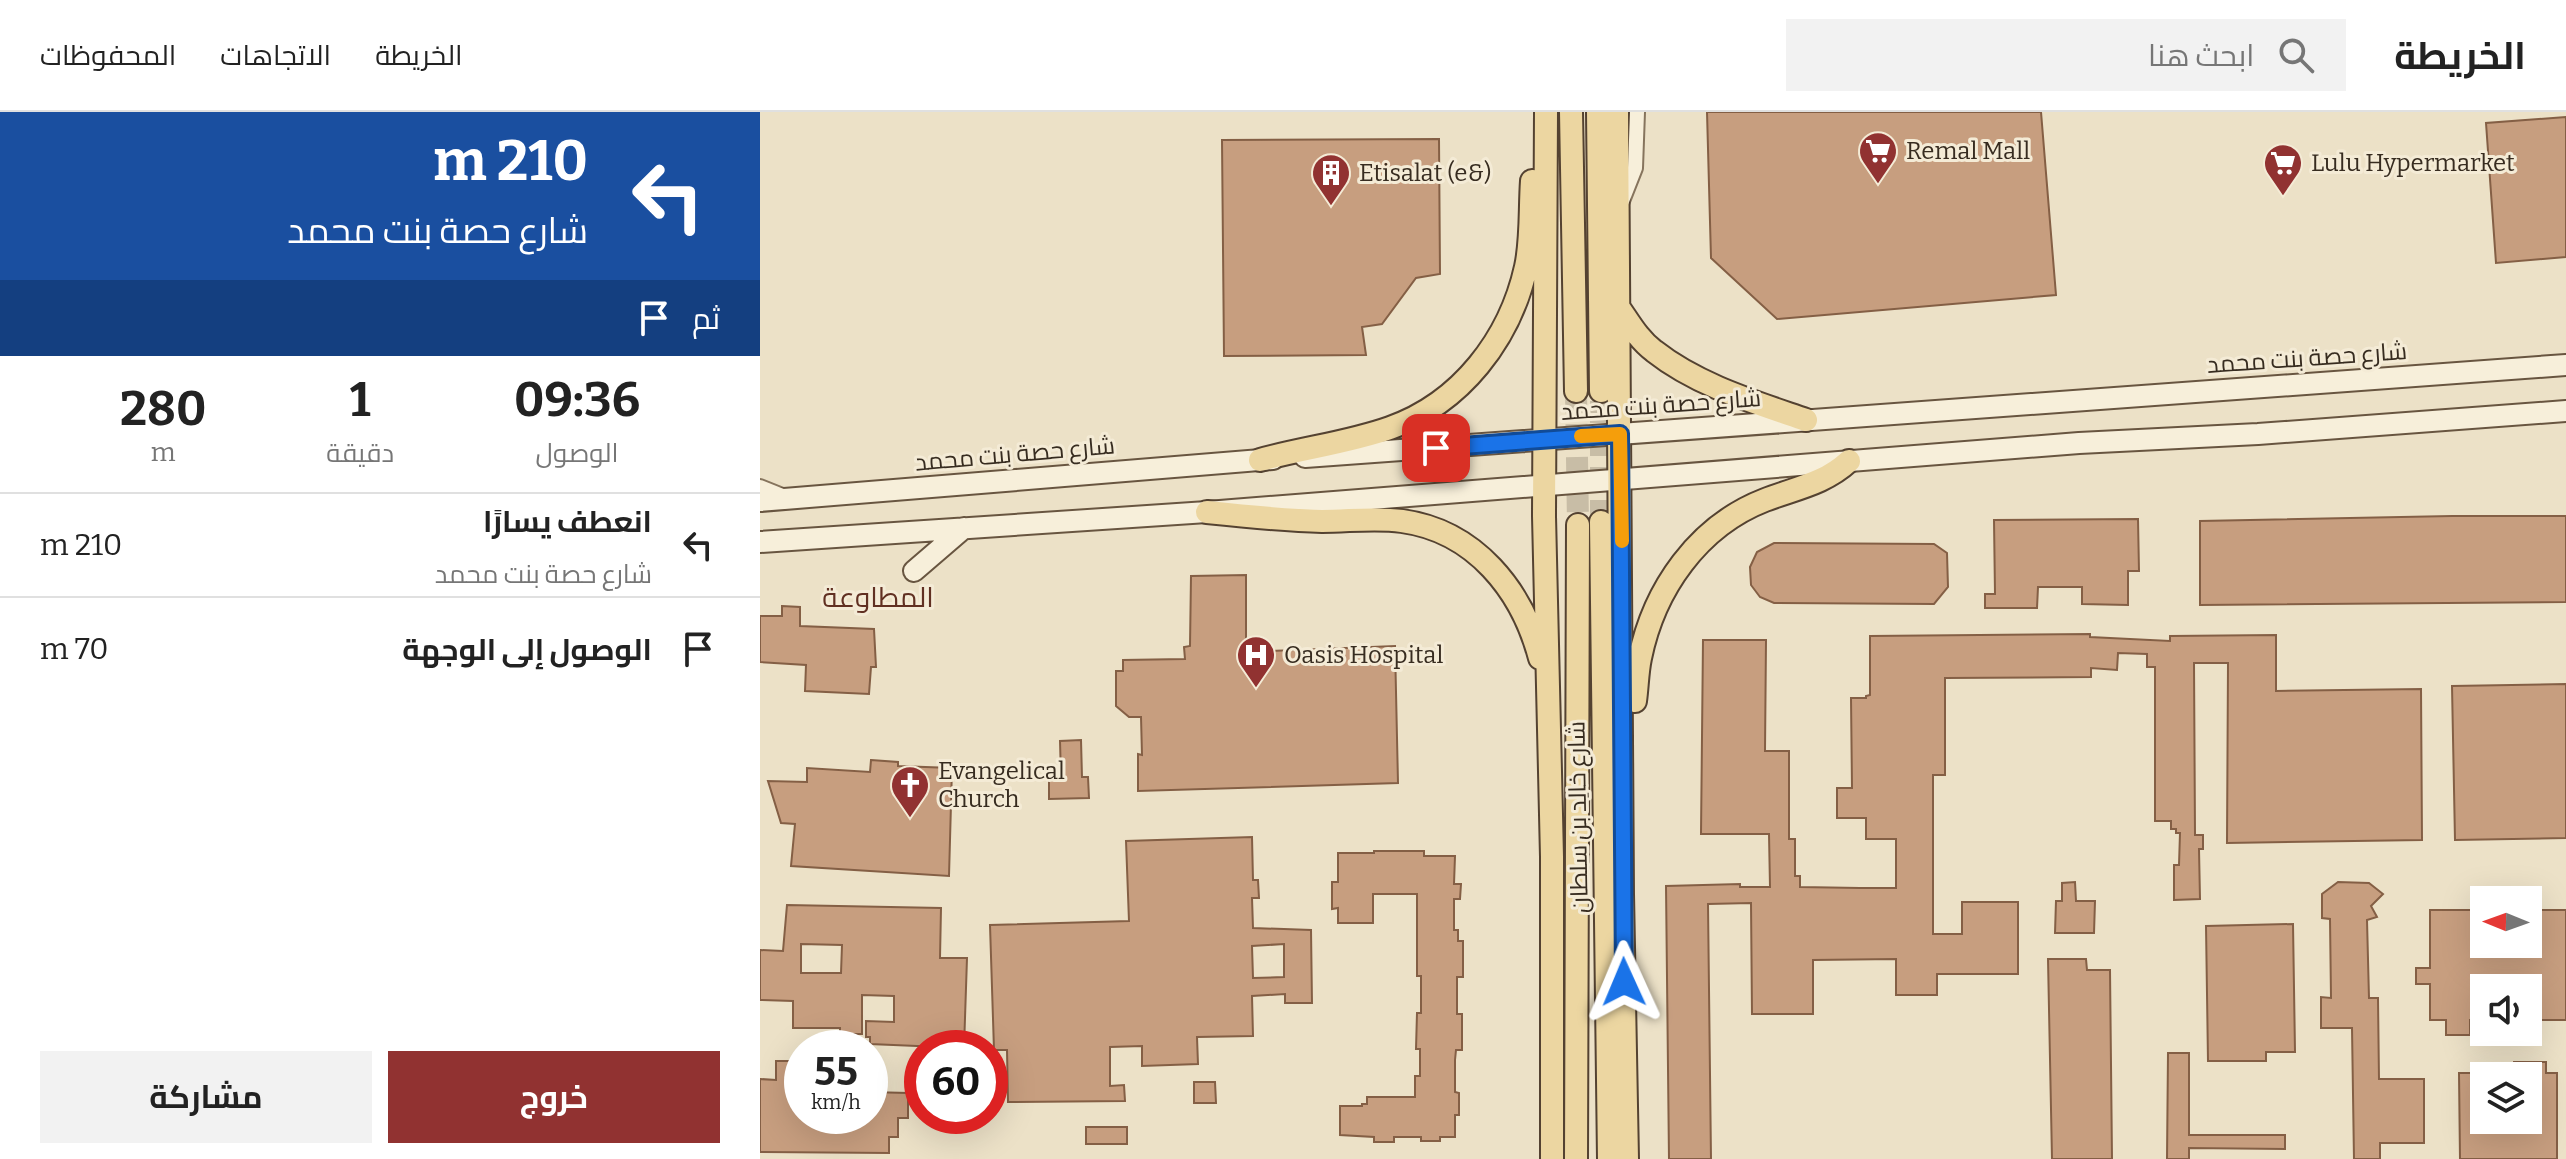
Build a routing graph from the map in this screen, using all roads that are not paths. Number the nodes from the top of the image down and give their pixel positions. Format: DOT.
graph roads {
  1 [pos="1536,112"];
  2 [pos="1546,112"];
  3 [pos="1571,112"];
  4 [pos="1598,112"];
  5 [pos="1617,112"];
  6 [pos="1637,112"];
  7 [pos="1618,210"];
  8 [pos="1619,307"];
  9 [pos="2566,365"];
  10 [pos="1576,391"];
  11 [pos="1601,391"];
  12 [pos="2566,411"];
  13 [pos="1806,420"];
  14 [pos="1620,434"];
  15 [pos="1544,439"];
  16 [pos="1260,460"];
  17 [pos="1849,461"];
  18 [pos="1620,479"];
  19 [pos="1544,485"];
  20 [pos="760,487"];
  21 [pos="789,498"];
  22 [pos="760,501"];
  23 [pos="1207,512"];
  24 [pos="964,528"];
  25 [pos="760,542"];
  26 [pos="914,571"];
  27 [pos="1548,693"];
  28 [pos="1622,757"];
  29 [pos="1552,1159"];
  30 [pos="1576,1159"];
  31 [pos="1609,1159"];
  32 [pos="1627,1159"];
  1 -- 16 [label="main road"];
  2 -- 15 [label="main road"];
  3 -- 10 [label="main road"];
  4 -- 11 [label="main road"];
  5 -- 7 [label="main road"];
  6 -- 7 [label="street"];
  7 -- 8 [label="main road"];
  8 -- 13 [label="main road"];
  8 -- 14 [label="main road"];
  9 -- 13 [label="main road, شارع حصة بنت محمد"];
  12 -- 17 [label="main road"];
  13 -- 14 [label="main road, شارع حصة بنت محمد"];
  14 -- 15 [label="main road, شارع حصة بنت محمد"];
  14 -- 18 [label="main road"];
  15 -- 16 [label="main road, شارع حصة بنت محمد"];
  15 -- 19 [label="main road"];
  16 -- 21 [label="main road, شارع حصة بنت محمد"];
  17 -- 18 [label="main road"];
  17 -- 28 [label="main road"];
  18 -- 19 [label="main road"];
  18 -- 28 [label="main road"];
  19 -- 23 [label="main road"];
  19 -- 27 [label="main road"];
  20 -- 21 [label="street"];
  21 -- 22 [label="main road, شارع حصة بنت محمد"];
  23 -- 24 [label="main road"];
  23 -- 27 [label="main road"];
  24 -- 25 [label="main road"];
  24 -- 26 [label="main road"];
  27 -- 29 [label="main road"];
  28 -- 32 [label="main road"];
  30 -- 31 [label="main road, شارع خالِد بن سلطان"];
}
